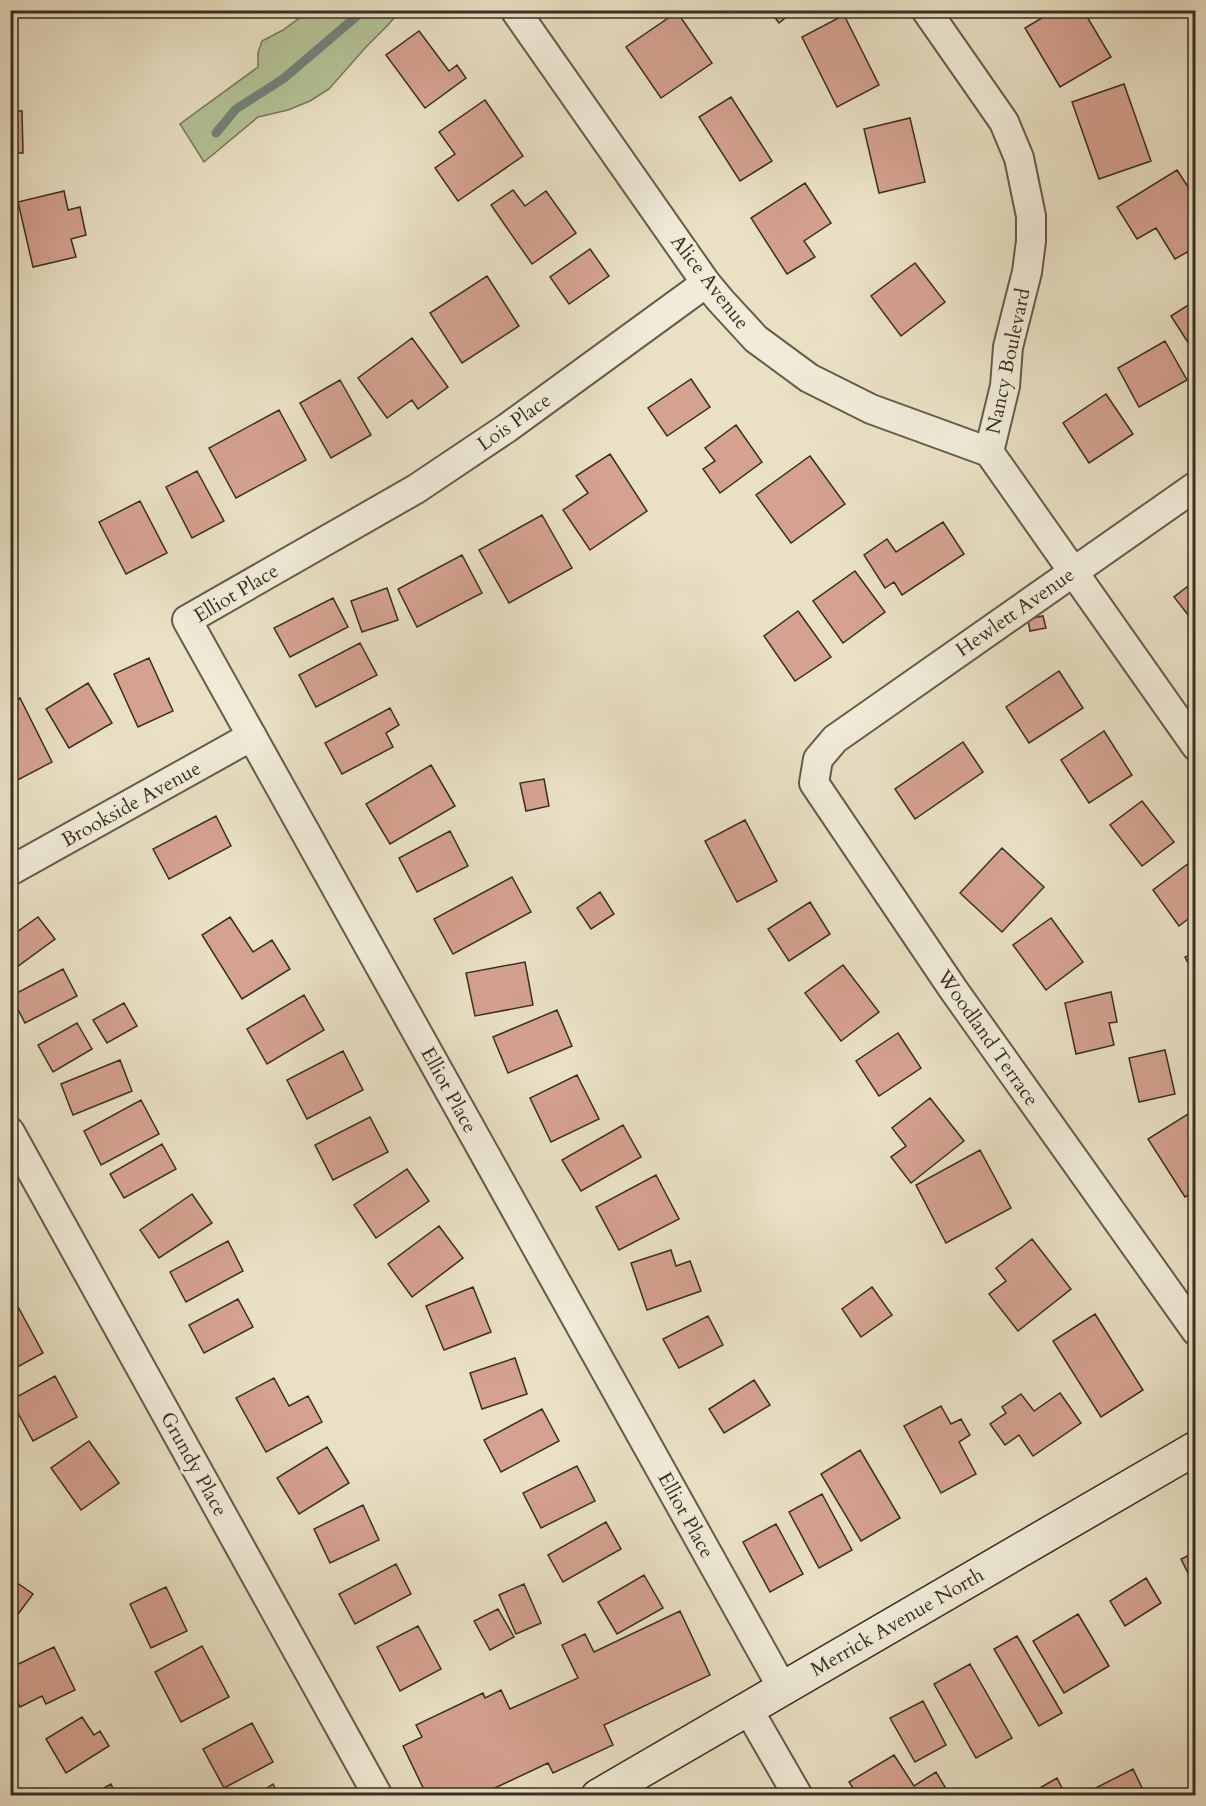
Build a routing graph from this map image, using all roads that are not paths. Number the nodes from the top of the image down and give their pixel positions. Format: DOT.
graph roads {
  1 [pos="515,10"];
  2 [pos="926,10"];
  3 [pos="706,283"];
  4 [pos="988,452"];
  5 [pos="1196,486"];
  6 [pos="314,547"];
  7 [pos="1074,571"];
  8 [pos="252,736"];
  9 [pos="834,739"];
  10 [pos="1196,746"];
  11 [pos="10,871"];
  12 [pos="10,1132"];
  13 [pos="1196,1331"];
  14 [pos="1196,1448"];
  15 [pos="783,1689"];
  16 [pos="748,1709"];
  17 [pos="378,1796"];
  18 [pos="598,1796"];
  19 [pos="798,1796"];
  1 -- 3 [label="street, Alice Avenue"];
  2 -- 4 [label="street, Nancy Boulevard"];
  3 -- 4 [label="street, Alice Avenue"];
  3 -- 6 [label="street, Lois Place"];
  4 -- 7 [label="street, Nancy Boulevard"];
  5 -- 7 [label="street, Hewlett Avenue"];
  6 -- 8 [label="street, Elliot Place"];
  7 -- 9 [label="street, Hewlett Avenue"];
  7 -- 10 [label="street, Nancy Boulevard"];
  8 -- 11 [label="street, Brookside Avenue"];
  8 -- 15 [label="street, Elliot Place"];
  9 -- 13 [label="street, Woodland Terrace"];
  12 -- 17 [label="street, Grundy Place"];
  14 -- 15 [label="main road, Merrick Avenue North"];
  15 -- 16 [label="main road, Merrick Avenue North"];
  16 -- 18 [label="main road, Merrick Avenue North"];
  16 -- 19 [label="street"];
}
